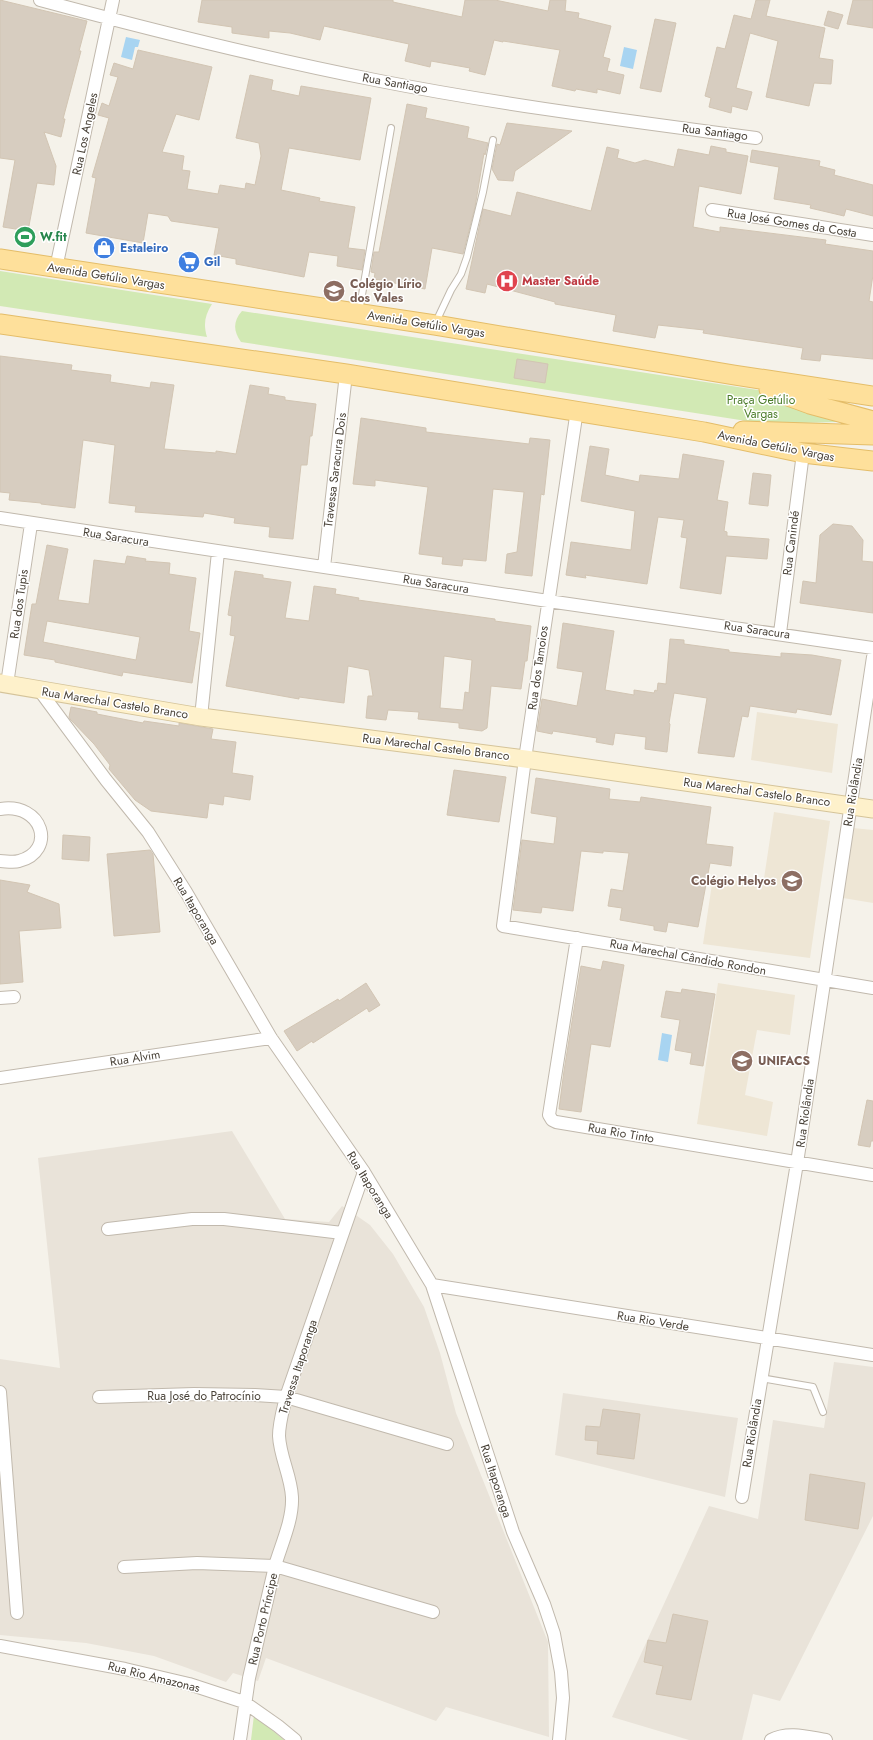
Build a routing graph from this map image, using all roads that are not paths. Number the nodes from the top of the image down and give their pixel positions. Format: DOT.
graph roads {
  1 [pos="40,0"];
  2 [pos="113,0"];
  3 [pos="109,18"];
  4 [pos="391,128"];
  5 [pos="756,138"];
  6 [pos="493,140"];
  7 [pos="712,210"];
  8 [pos="873,235"];
  9 [pos="0,259"];
  10 [pos="56,268"];
  11 [pos="359,313"];
  12 [pos="0,324"];
  13 [pos="435,325"];
  14 [pos="346,374"];
  15 [pos="734,376"];
  16 [pos="873,396"];
  17 [pos="577,410"];
  18 [pos="873,421"];
  19 [pos="704,432"];
  20 [pos="873,435"];
  21 [pos="803,453"];
  22 [pos="873,461"];
  23 [pos="0,518"];
  24 [pos="30,524"];
  25 [pos="218,552"];
  26 [pos="324,567"];
  27 [pos="548,601"];
  28 [pos="780,634"];
  29 [pos="873,648"];
  30 [pos="873,657"];
  31 [pos="4,684"];
  32 [pos="40,691"];
  33 [pos="201,718"];
  34 [pos="525,759"];
  35 [pos="851,806"];
  36 [pos="0,809"];
  37 [pos="873,809"];
  38 [pos="0,861"];
  39 [pos="504,926"];
  40 [pos="577,938"];
  41 [pos="824,980"];
  42 [pos="873,988"];
  43 [pos="14,997"];
  44 [pos="0,998"];
  45 [pos="270,1038"];
  46 [pos="0,1078"];
  47 [pos="797,1163"];
  48 [pos="364,1172"];
  49 [pos="873,1175"];
  50 [pos="108,1229"];
  51 [pos="342,1233"];
  52 [pos="432,1285"];
  53 [pos="768,1339"];
  54 [pos="873,1355"];
  55 [pos="761,1378"];
  56 [pos="0,1392"];
  57 [pos="99,1397"];
  58 [pos="286,1397"];
  59 [pos="823,1412"];
  60 [pos="447,1444"];
  61 [pos="742,1497"];
  62 [pos="275,1566"];
  63 [pos="124,1567"];
  64 [pos="433,1612"];
  65 [pos="17,1613"];
  66 [pos="0,1646"];
  67 [pos="244,1702"];
  68 [pos="240,1740"];
  69 [pos="295,1740"];
  70 [pos="559,1740"];
  71 [pos="771,1740"];
  72 [pos="826,1740"];
  1 -- 3 [label="street, Rua Santiago"];
  2 -- 3 [label="street, Rua Los Angeles"];
  3 -- 5 [label="street, Rua Santiago"];
  3 -- 10 [label="street, Rua Los Angeles"];
  4 -- 11 [label="lane"];
  6 -- 13 [label="lane"];
  7 -- 8 [label="street, Rua José Gomes da Costa"];
  9 -- 10 [label="main road, Avenida Getúlio Vargas"];
  10 -- 11 [label="main road, Avenida Getúlio Vargas"];
  11 -- 13 [label="main road, Avenida Getúlio Vargas"];
  12 -- 14 [label="main road, Avenida Getúlio Vargas"];
  13 -- 15 [label="main road, Avenida Getúlio Vargas"];
  14 -- 17 [label="main road, Avenida Getúlio Vargas"];
  14 -- 26 [label="street, Travessa Saracura Dois"];
  15 -- 16 [label="main road, Avenida Getúlio Vargas"];
  15 -- 18 [label="main road, Avenida Getúlio Vargas"];
  17 -- 19 [label="main road, Avenida Getúlio Vargas"];
  17 -- 27 [label="street, Rua dos Tamoios"];
  19 -- 20 [label="main road, Avenida Getúlio Vargas"];
  19 -- 21 [label="main road, Avenida Getúlio Vargas"];
  21 -- 22 [label="main road, Avenida Getúlio Vargas"];
  21 -- 28 [label="street, Rua Canindé"];
  23 -- 24 [label="street, Rua Saracura"];
  24 -- 25 [label="street, Rua Saracura"];
  24 -- 31 [label="street, Rua dos Tupis"];
  25 -- 26 [label="street, Rua Saracura"];
  25 -- 33 [label="street"];
  26 -- 27 [label="street, Rua Saracura"];
  27 -- 28 [label="street, Rua Saracura"];
  27 -- 34 [label="street, Rua dos Tamoios"];
  28 -- 29 [label="street, Rua Saracura"];
  30 -- 35 [label="street, Rua Riolândia"];
  31 -- 32 [label="street, Rua Marechal Castelo Branco"];
  32 -- 33 [label="street, Rua Marechal Castelo Branco"];
  32 -- 45 [label="street, Rua Itaporanga"];
  33 -- 34 [label="street, Rua Marechal Castelo Branco"];
  34 -- 35 [label="street, Rua Marechal Castelo Branco"];
  34 -- 39 [label="street, Rua dos Tamoios"];
  35 -- 37 [label="street, Rua Marechal Castelo Branco"];
  35 -- 41 [label="street, Rua Riolândia"];
  36 -- 38 [label="street"];
  39 -- 40 [label="street, Rua Marechal Cândido Rondon"];
  40 -- 41 [label="street, Rua Marechal Cândido Rondon"];
  40 -- 47 [label="street, Rua Rio Tinto"];
  41 -- 42 [label="street, Rua Marechal Cândido Rondon"];
  41 -- 47 [label="street, Rua Riolândia"];
  43 -- 44 [label="street"];
  45 -- 46 [label="street, Rua Alvim"];
  45 -- 48 [label="street, Rua Itaporanga"];
  47 -- 49 [label="street, Rua Rio Tinto"];
  47 -- 53 [label="street, Rua Riolândia"];
  48 -- 51 [label="street, Travessa Itaporanga"];
  48 -- 52 [label="street, Rua Itaporanga"];
  50 -- 51 [label="street"];
  51 -- 58 [label="street, Travessa Itaporanga"];
  52 -- 53 [label="street, Rua Rio Verde"];
  52 -- 70 [label="street, Rua Itaporanga"];
  53 -- 54 [label="street, Rua Rio Verde"];
  53 -- 55 [label="street, Rua Riolândia"];
  55 -- 59 [label="lane"];
  55 -- 61 [label="street, Rua Riolândia"];
  56 -- 65 [label="street"];
  57 -- 58 [label="street, Rua José do Patrocínio"];
  58 -- 60 [label="street, Rua José do Patrocínio"];
  58 -- 62 [label="street, Travessa Itaporanga"];
  62 -- 63 [label="street"];
  62 -- 64 [label="street, Rua Porto Príncipe"];
  62 -- 67 [label="street, Rua Porto Príncipe"];
  66 -- 67 [label="street, Rua Rio Amazonas"];
  67 -- 68 [label="street, Rua Porto Príncipe"];
  67 -- 69 [label="street, Rua Rio Amazonas"];
  71 -- 72 [label="street"];
}
